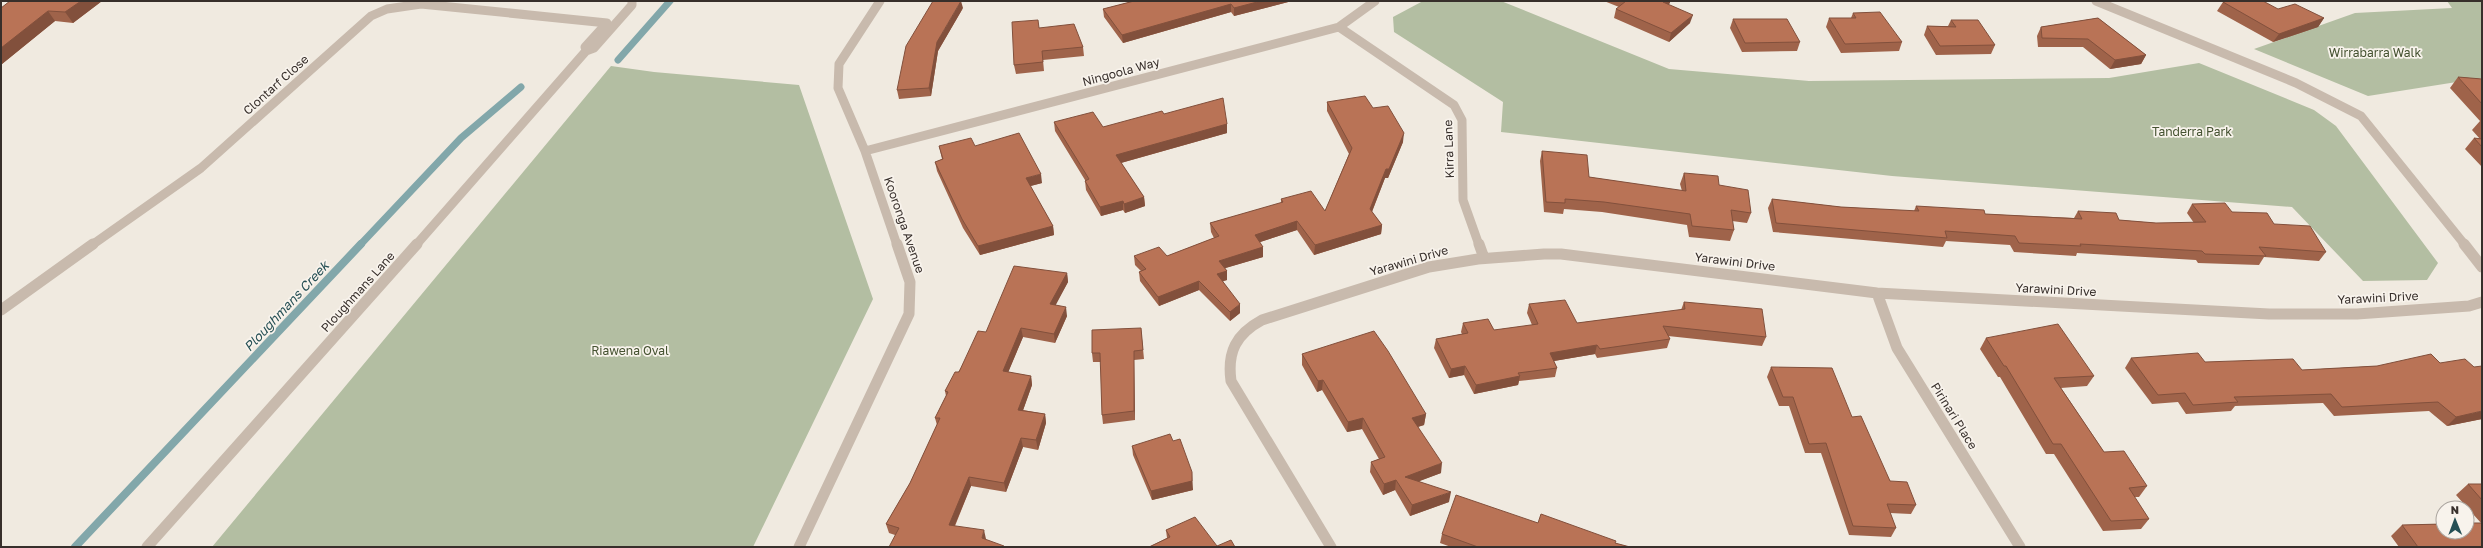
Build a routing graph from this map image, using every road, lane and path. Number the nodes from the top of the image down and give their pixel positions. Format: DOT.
graph roads {
  1 [pos="631,1"];
  2 [pos="880,1"];
  3 [pos="1375,1"];
  4 [pos="2096,1"];
  5 [pos="607,23"];
  6 [pos="1339,27"];
  7 [pos="586,51"];
  8 [pos="865,151"];
  9 [pos="1484,258"];
  10 [pos="2482,266"];
  11 [pos="1877,293"];
  12 [pos="2482,302"];
  13 [pos="1,310"];
  14 [pos="147,547"];
  15 [pos="799,547"];
  16 [pos="1331,547"];
  17 [pos="2020,547"];
  1 -- 5 [label="street, Ploughmans Lane"];
  1 -- 7 [label="street, Ploughmans Lane"];
  2 -- 8 [label="street, Kooronga Avenue"];
  3 -- 6 [label="street, Ningoola Way"];
  4 -- 10 [label="street"];
  5 -- 7 [label="street, Ploughmans Lane"];
  5 -- 13 [label="street, Clontarf Close"];
  6 -- 8 [label="street, Ningoola Way"];
  6 -- 9 [label="street, Kirra Lane"];
  7 -- 14 [label="street, Ploughmans Lane"];
  8 -- 15 [label="street, Kooronga Avenue"];
  9 -- 11 [label="street, Yarawini Drive"];
  9 -- 16 [label="street, Yarawini Drive"];
  11 -- 12 [label="street, Yarawini Drive"];
  11 -- 17 [label="street, Pirinari Place"];
}
